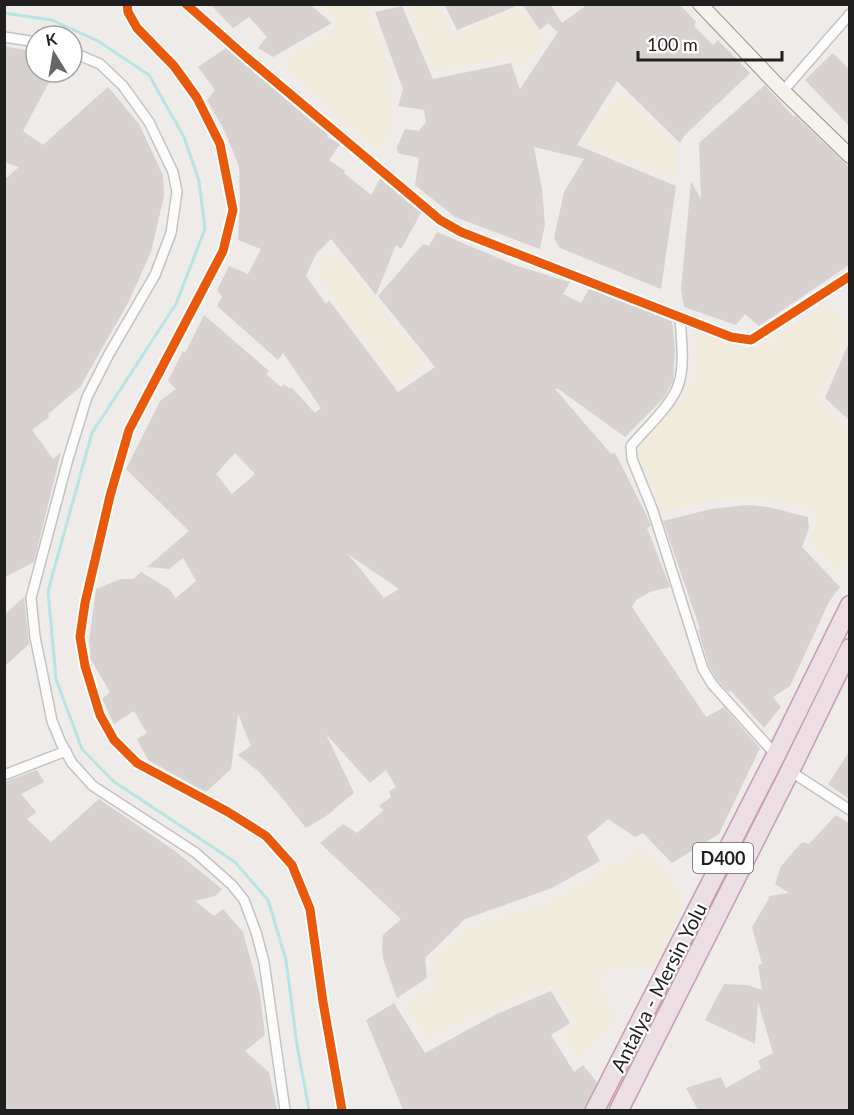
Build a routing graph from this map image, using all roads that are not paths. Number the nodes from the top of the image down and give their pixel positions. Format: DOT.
graph roads {
  1 [pos="127,4"];
  2 [pos="186,4"];
  3 [pos="700,4"];
  4 [pos="849,15"];
  5 [pos="4,37"];
  6 [pos="24,40"];
  7 [pos="84,57"];
  8 [pos="783,91"];
  9 [pos="849,156"];
  10 [pos="849,276"];
  11 [pos="680,317"];
  12 [pos="849,605"];
  13 [pos="849,648"];
  14 [pos="66,751"];
  15 [pos="776,755"];
  16 [pos="790,771"];
  17 [pos="4,775"];
  18 [pos="849,810"];
  19 [pos="285,1110"];
  20 [pos="342,1110"];
  21 [pos="595,1110"];
  22 [pos="619,1110"];
  1 -- 20 [label="street"];
  2 -- 11 [label="street"];
  3 -- 8 [label="street"];
  4 -- 8 [label="street"];
  5 -- 6 [label="street"];
  7 -- 14 [label="street"];
  8 -- 9 [label="street"];
  10 -- 11 [label="street"];
  11 -- 15 [label="street"];
  12 -- 15 [label="highway, Antalya - Mersin Yolu / D400"];
  13 -- 16 [label="highway, Antalya - Mersin Yolu / D400"];
  14 -- 17 [label="street"];
  14 -- 19 [label="street"];
  15 -- 21 [label="highway, Antalya - Mersin Yolu / D400"];
  16 -- 18 [label="street"];
  16 -- 22 [label="highway, Antalya - Mersin Yolu / D400"];
}
